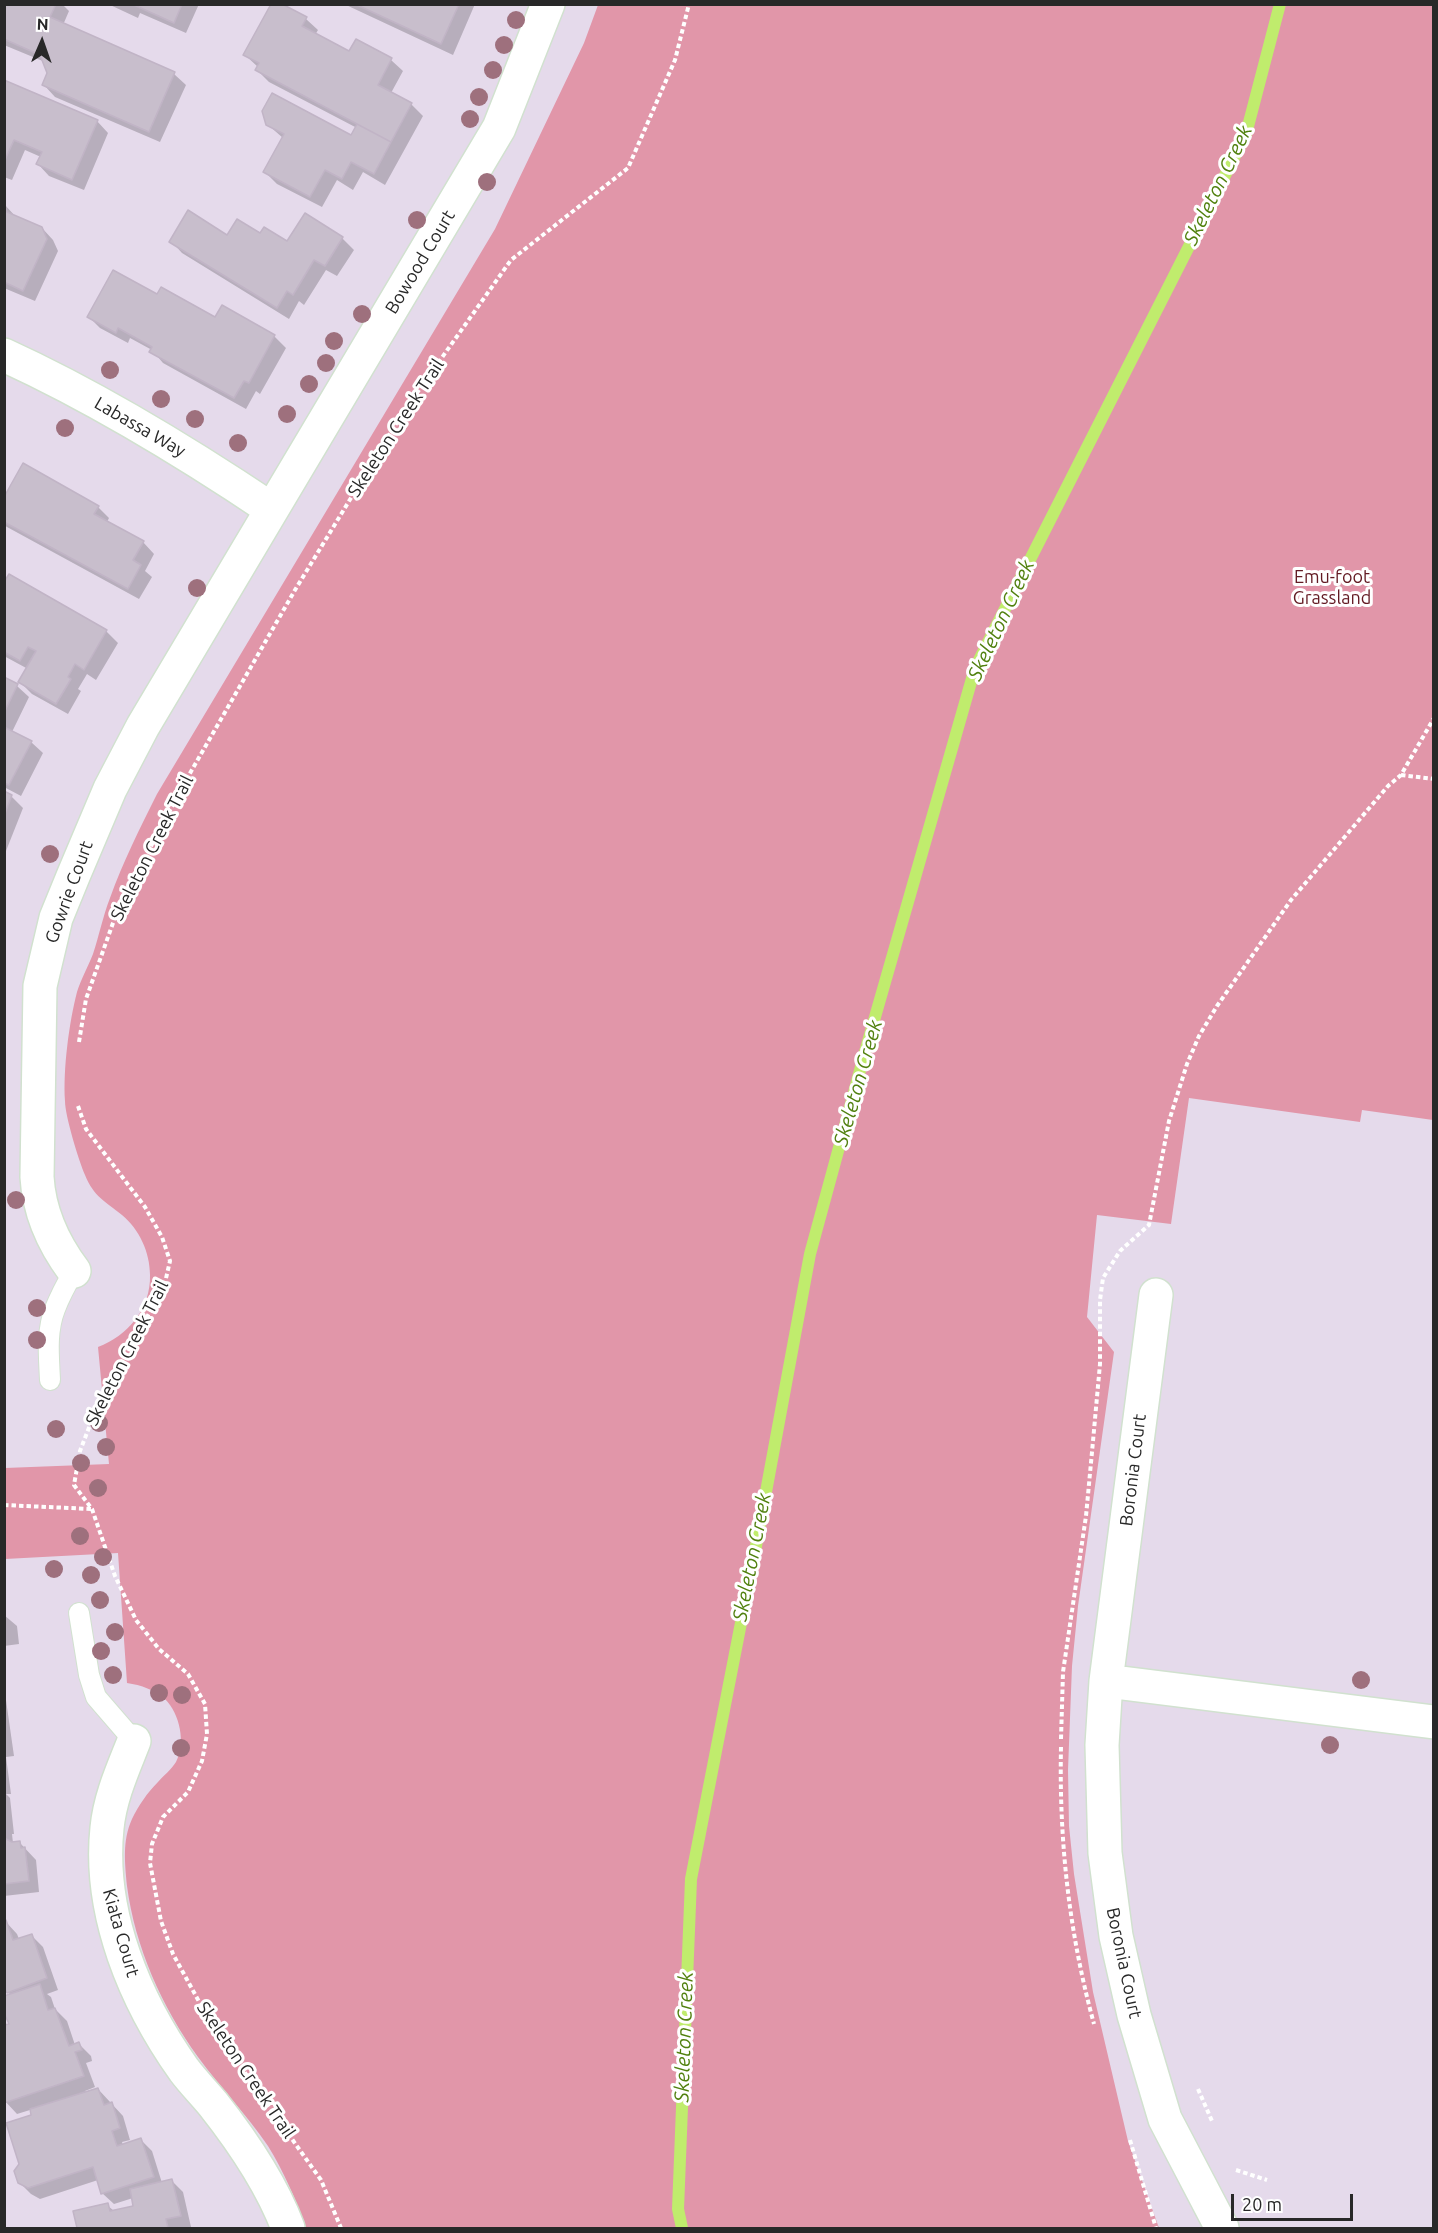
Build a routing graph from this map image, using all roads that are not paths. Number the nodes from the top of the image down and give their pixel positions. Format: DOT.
graph roads {
  1 [pos="548,4"];
  2 [pos="4,355"];
  3 [pos="271,509"];
  4 [pos="74,1271"];
  5 [pos="1156,1295"];
  6 [pos="50,1380"];
  7 [pos="79,1613"];
  8 [pos="1106,1681"];
  9 [pos="1434,1722"];
  10 [pos="134,1741"];
  11 [pos="288,2229"];
  12 [pos="1222,2229"];
  1 -- 3 [label="street, Bowood Court"];
  2 -- 3 [label="street, Labassa Way"];
  3 -- 4 [label="street, Gowrie Court"];
  4 -- 6 [label="lane, Gowrie Court"];
  5 -- 8 [label="street, Boronia Court"];
  7 -- 10 [label="lane, Kiata Court"];
  8 -- 9 [label="street"];
  8 -- 12 [label="street, Boronia Court"];
  10 -- 11 [label="street, Kiata Court"];
}
